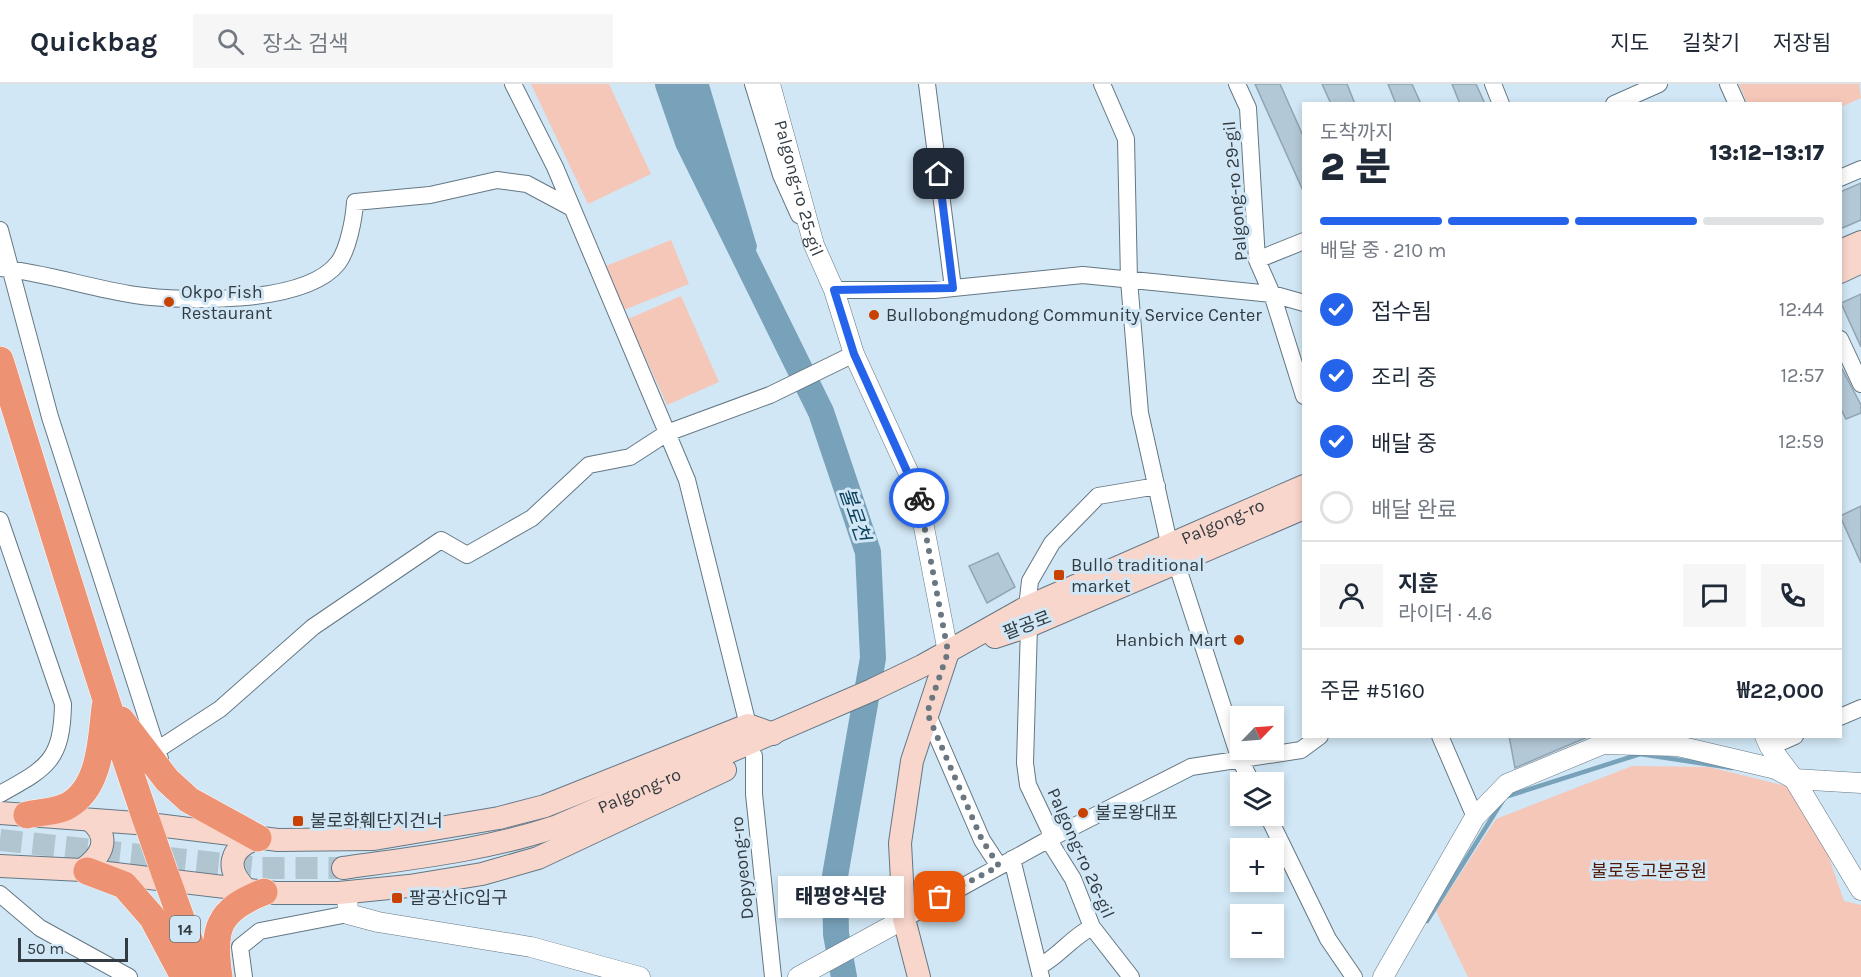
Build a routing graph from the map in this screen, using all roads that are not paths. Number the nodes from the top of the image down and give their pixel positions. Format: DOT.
graph roads {
  1 [pos="513,84"];
  2 [pos="753,84"];
  3 [pos="770,84"];
  4 [pos="927,84"];
  5 [pos="1102,84"];
  6 [pos="1237,84"];
  7 [pos="1493,84"];
  8 [pos="1659,84"];
  9 [pos="1728,84"];
  10 [pos="1501,102"];
  11 [pos="1618,102"];
  12 [pos="1736,102"];
  13 [pos="1861,169"];
  14 [pos="1842,177"];
  15 [pos="572,208"];
  16 [pos="0,230"];
  17 [pos="1302,242"];
  18 [pos="1861,242"];
  19 [pos="814,245"];
  20 [pos="1842,250"];
  21 [pos="1257,260"];
  22 [pos="1861,262"];
  23 [pos="5,269"];
  24 [pos="1842,271"];
  25 [pos="1129,280"];
  26 [pos="953,288"];
  27 [pos="834,290"];
  28 [pos="1272,294"];
  29 [pos="1302,302"];
  30 [pos="1842,342"];
  31 [pos="847,357"];
  32 [pos="0,360"];
  33 [pos="1857,365"];
  34 [pos="1861,384"];
  35 [pos="1302,390"];
  36 [pos="668,433"];
  37 [pos="1157,486"];
  38 [pos="1302,487"];
  39 [pos="1302,509"];
  40 [pos="0,520"];
  41 [pos="1173,553"];
  42 [pos="1028,616"];
  43 [pos="948,652"];
  44 [pos="922,666"];
  45 [pos="106,700"];
  46 [pos="1861,708"];
  47 [pos="927,713"];
  48 [pos="1842,716"];
  49 [pos="748,725"];
  50 [pos="1230,729"];
  51 [pos="773,734"];
  52 [pos="1317,738"];
  53 [pos="1331,738"];
  54 [pos="1441,738"];
  55 [pos="1786,738"];
  56 [pos="1767,742"];
  57 [pos="157,750"];
  58 [pos="1301,750"];
  59 [pos="1284,753"];
  60 [pos="754,756"];
  61 [pos="1240,760"];
  62 [pos="1246,772"];
  63 [pos="1794,779"];
  64 [pos="167,780"];
  65 [pos="1861,783"];
  66 [pos="0,795"];
  67 [pos="0,813"];
  68 [pos="27,815"];
  69 [pos="1475,817"];
  70 [pos="90,820"];
  71 [pos="149,824"];
  72 [pos="1273,826"];
  73 [pos="258,838"];
  74 [pos="1051,838"];
  75 [pos="1006,863"];
  76 [pos="0,866"];
  77 [pos="343,868"];
  78 [pos="85,871"];
  79 [pos="166,880"];
  80 [pos="1861,890"];
  81 [pos="256,891"];
  82 [pos="0,894"];
  83 [pos="348,903"];
  84 [pos="899,922"];
  85 [pos="1092,927"];
  86 [pos="1041,972"];
  87 [pos="129,977"];
  88 [pos="184,977"];
  89 [pos="189,977"];
  90 [pos="203,977"];
  91 [pos="219,977"];
  92 [pos="244,977"];
  93 [pos="640,977"];
  94 [pos="773,977"];
  95 [pos="798,977"];
  96 [pos="919,977"];
  97 [pos="1131,977"];
  98 [pos="1354,977"];
  99 [pos="1383,977"];
  1 -- 15 [label="street"];
  2 -- 19 [label="street"];
  3 -- 19 [label="street, Palgong-ro 25-gil"];
  4 -- 26 [label="street"];
  5 -- 25 [label="street"];
  6 -- 21 [label="street, Palgong-ro 29-gil"];
  7 -- 10 [label="street"];
  8 -- 11 [label="street"];
  9 -- 12 [label="street"];
  13 -- 14 [label="street"];
  15 -- 23 [label="street"];
  15 -- 36 [label="street"];
  16 -- 23 [label="street"];
  17 -- 21 [label="street"];
  18 -- 20 [label="main road"];
  19 -- 27 [label="street, Palgong-ro 25-gil"];
  21 -- 28 [label="street, Palgong-ro 29-gil"];
  22 -- 24 [label="main road"];
  23 -- 57 [label="street"];
  25 -- 26 [label="street"];
  25 -- 28 [label="street"];
  25 -- 37 [label="street"];
  26 -- 27 [label="street"];
  27 -- 31 [label="street, Palgong-ro 25-gil"];
  28 -- 29 [label="street"];
  28 -- 35 [label="street, Palgong-ro 29-gil"];
  30 -- 33 [label="street"];
  31 -- 36 [label="street"];
  31 -- 43 [label="street, Palgong-ro 25-gil"];
  32 -- 45 [label="highway"];
  33 -- 34 [label="street"];
  36 -- 49 [label="street"];
  36 -- 57 [label="street"];
  37 -- 41 [label="street"];
  37 -- 42 [label="street, Palgong-ro 26-gil"];
  38 -- 41 [label="main road, Palgong-ro"];
  39 -- 41 [label="main road, 팔공로"];
  40 -- 66 [label="street"];
  41 -- 42 [label="main road, 팔공로"];
  41 -- 50 [label="street"];
  42 -- 43 [label="main road, 팔공로"];
  42 -- 74 [label="street, Palgong-ro 26-gil"];
  43 -- 44 [label="main road, 팔공로"];
  43 -- 47 [label="main road"];
  44 -- 51 [label="main road, Palgong-ro"];
  45 -- 64 [label="highway"];
  45 -- 68 [label="highway"];
  45 -- 71 [label="highway"];
  46 -- 48 [label="street"];
  47 -- 75 [label="street"];
  47 -- 84 [label="main road"];
  49 -- 51 [label="main road"];
  49 -- 73 [label="main road"];
  51 -- 60 [label="main road"];
  51 -- 77 [label="main road, Palgong-ro"];
  52 -- 58 [label="street"];
  53 -- 58 [label="street"];
  54 -- 69 [label="street"];
  55 -- 56 [label="street"];
  56 -- 63 [label="street"];
  57 -- 64 [label="street"];
  58 -- 59 [label="street"];
  60 -- 83 [label="main road"];
  60 -- 94 [label="street, Dopyeong-ro"];
  61 -- 62 [label="street"];
  61 -- 74 [label="street"];
  63 -- 65 [label="street"];
  63 -- 69 [label="street"];
  63 -- 80 [label="street"];
  64 -- 73 [label="highway"];
  67 -- 68 [label="main road"];
  68 -- 70 [label="main road"];
  69 -- 99 [label="street"];
  70 -- 71 [label="main road"];
  70 -- 78 [label="main road"];
  71 -- 73 [label="main road"];
  71 -- 79 [label="highway"];
  72 -- 98 [label="street"];
  73 -- 81 [label="main road"];
  74 -- 75 [label="street"];
  74 -- 85 [label="street, Palgong-ro 26-gil"];
  75 -- 84 [label="street"];
  75 -- 86 [label="street"];
  76 -- 78 [label="main road"];
  78 -- 79 [label="main road"];
  78 -- 88 [label="highway"];
  79 -- 81 [label="main road"];
  79 -- 89 [label="highway, 14"];
  79 -- 90 [label="highway, 14"];
  81 -- 83 [label="main road"];
  81 -- 91 [label="highway"];
  82 -- 87 [label="street"];
  83 -- 92 [label="street"];
  83 -- 93 [label="street"];
  84 -- 95 [label="street"];
  84 -- 96 [label="main road"];
  85 -- 86 [label="street"];
  85 -- 97 [label="street, Palgong-ro 26-gil"];
}
